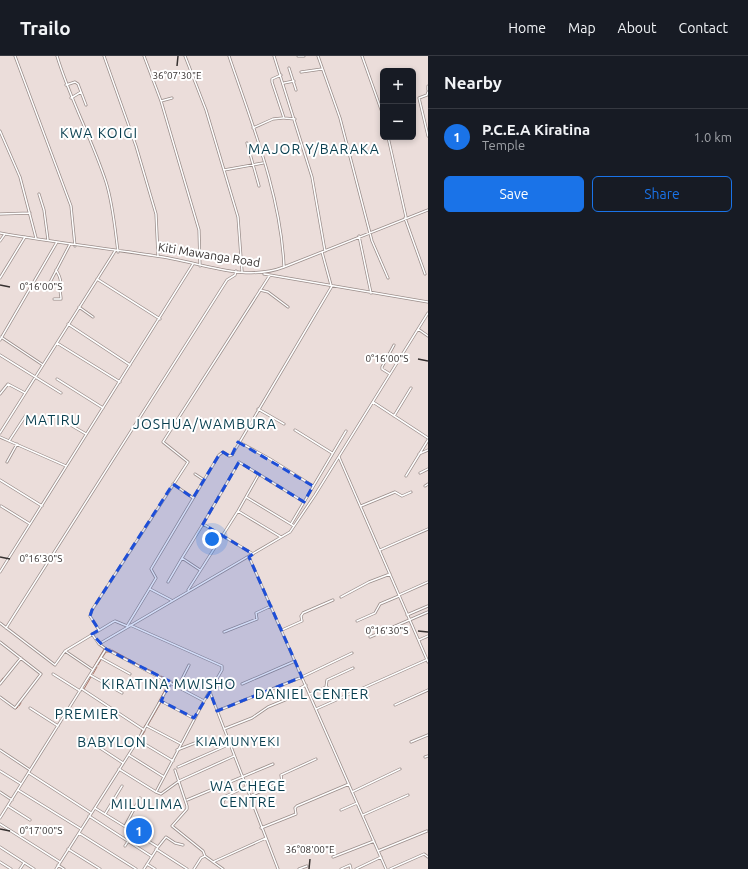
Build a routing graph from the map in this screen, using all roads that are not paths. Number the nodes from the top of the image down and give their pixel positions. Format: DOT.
graph roads {
  1 [pos="15,56"];
  2 [pos="57,56"];
  3 [pos="104,56"];
  4 [pos="144,56"];
  5 [pos="185,56"];
  6 [pos="229,56"];
  7 [pos="274,56"];
  8 [pos="298,56"];
  9 [pos="304,56"];
  10 [pos="318,56"];
  11 [pos="362,56"];
  12 [pos="289,68"];
  13 [pos="322,69"];
  14 [pos="301,72"];
  15 [pos="281,75"];
  16 [pos="294,81"];
  17 [pos="284,83"];
  18 [pos="66,85"];
  19 [pos="428,86"];
  20 [pos="296,90"];
  21 [pos="428,91"];
  22 [pos="81,92"];
  23 [pos="71,98"];
  24 [pos="172,98"];
  25 [pos="161,101"];
  26 [pos="86,105"];
  27 [pos="380,107"];
  28 [pos="284,118"];
  29 [pos="295,119"];
  30 [pos="253,128"];
  31 [pos="0,131"];
  32 [pos="428,136"];
  33 [pos="389,140"];
  34 [pos="247,143"];
  35 [pos="264,163"];
  36 [pos="254,165"];
  37 [pos="224,170"];
  38 [pos="259,186"];
  39 [pos="38,194"];
  40 [pos="428,210"];
  41 [pos="30,213"];
  42 [pos="0,214"];
  43 [pos="405,218"];
  44 [pos="369,232"];
  45 [pos="0,233"];
  46 [pos="5,234"];
  47 [pos="26,236"];
  48 [pos="359,236"];
  49 [pos="36,239"];
  50 [pos="48,240"];
  51 [pos="0,241"];
  52 [pos="57,242"];
  53 [pos="70,244"];
  54 [pos="75,246"];
  55 [pos="325,250"];
  56 [pos="114,251"];
  57 [pos="118,252"];
  58 [pos="322,252"];
  59 [pos="158,256"];
  60 [pos="193,264"];
  61 [pos="200,266"];
  62 [pos="284,268"];
  63 [pos="56,270"];
  64 [pos="236,271"];
  65 [pos="242,272"];
  66 [pos="264,274"];
  67 [pos="425,274"];
  68 [pos="270,275"];
  69 [pos="0,278"];
  70 [pos="97,278"];
  71 [pos="388,278"];
  72 [pos="331,285"];
  73 [pos="46,290"];
  74 [pos="260,290"];
  75 [pos="371,293"];
  76 [pos="54,299"];
  77 [pos="428,302"];
  78 [pos="79,307"];
  79 [pos="288,307"];
  80 [pos="428,313"];
  81 [pos="93,317"];
  82 [pos="160,319"];
  83 [pos="68,324"];
  84 [pos="418,329"];
  85 [pos="428,336"];
  86 [pos="1,338"];
  87 [pos="56,342"];
  88 [pos="394,345"];
  89 [pos="0,355"];
  90 [pos="43,364"];
  91 [pos="131,365"];
  92 [pos="390,374"];
  93 [pos="35,378"];
  94 [pos="57,379"];
  95 [pos="120,382"];
  96 [pos="411,388"];
  97 [pos="25,393"];
  98 [pos="61,393"];
  99 [pos="0,394"];
  100 [pos="373,402"];
  101 [pos="103,408"];
  102 [pos="258,409"];
  103 [pos="26,416"];
  104 [pos="394,416"];
  105 [pos="69,424"];
  106 [pos="284,424"];
  107 [pos="295,430"];
  108 [pos="346,430"];
  109 [pos="0,432"];
  110 [pos="86,434"];
  111 [pos="0,437"];
  112 [pos="428,439"];
  113 [pos="9,441"];
  114 [pos="238,442"];
  115 [pos="17,444"];
  116 [pos="428,450"];
  117 [pos="332,453"];
  118 [pos="419,454"];
  119 [pos="339,457"];
  120 [pos="7,462"];
  121 [pos="66,466"];
  122 [pos="428,469"];
  123 [pos="420,473"];
  124 [pos="194,474"];
  125 [pos="259,474"];
  126 [pos="406,476"];
  127 [pos="0,480"];
  128 [pos="204,480"];
  129 [pos="173,484"];
  130 [pos="428,484"];
  131 [pos="313,486"];
  132 [pos="425,486"];
  133 [pos="411,492"];
  134 [pos="193,498"];
  135 [pos="246,498"];
  136 [pos="304,502"];
  137 [pos="1,506"];
  138 [pos="42,506"];
  139 [pos="361,506"];
  140 [pos="238,511"];
  141 [pos="30,524"];
  142 [pos="203,524"];
  143 [pos="291,524"];
  144 [pos="295,527"];
  145 [pos="428,529"];
  146 [pos="223,535"];
  147 [pos="282,537"];
  148 [pos="380,550"];
  149 [pos="253,554"];
  150 [pos="249,556"];
  151 [pos="182,558"];
  152 [pos="200,570"];
  153 [pos="0,572"];
  154 [pos="390,574"];
  155 [pos="168,582"];
  156 [pos="428,582"];
  157 [pos="150,588"];
  158 [pos="187,592"];
  159 [pos="399,595"];
  160 [pos="341,597"];
  161 [pos="171,600"];
  162 [pos="333,600"];
  163 [pos="271,606"];
  164 [pos="428,606"];
  165 [pos="428,612"];
  166 [pos="407,615"];
  167 [pos="410,620"];
  168 [pos="357,621"];
  169 [pos="0,623"];
  170 [pos="129,623"];
  171 [pos="127,626"];
  172 [pos="130,626"];
  173 [pos="6,628"];
  174 [pos="100,630"];
  175 [pos="282,630"];
  176 [pos="224,632"];
  177 [pos="92,634"];
  178 [pos="428,636"];
  179 [pos="370,638"];
  180 [pos="418,640"];
  181 [pos="0,642"];
  182 [pos="99,644"];
  183 [pos="106,649"];
  184 [pos="65,651"];
  185 [pos="352,653"];
  186 [pos="21,658"];
  187 [pos="101,658"];
  188 [pos="428,660"];
  189 [pos="295,661"];
  190 [pos="189,665"];
  191 [pos="353,668"];
  192 [pos="93,670"];
  193 [pos="53,674"];
  194 [pos="130,674"];
  195 [pos="90,675"];
  196 [pos="302,677"];
  197 [pos="171,682"];
  198 [pos="0,683"];
  199 [pos="242,684"];
  200 [pos="306,685"];
  201 [pos="178,687"];
  202 [pos="327,687"];
  203 [pos="81,690"];
  204 [pos="428,690"];
  205 [pos="210,692"];
  206 [pos="122,693"];
  207 [pos="310,694"];
  208 [pos="0,697"];
  209 [pos="335,700"];
  210 [pos="161,701"];
  211 [pos="204,701"];
  212 [pos="395,704"];
  213 [pos="30,708"];
  214 [pos="316,708"];
  215 [pos="217,711"];
  216 [pos="194,718"];
  217 [pos="58,726"];
  218 [pos="147,726"];
  219 [pos="224,729"];
  220 [pos="144,730"];
  221 [pos="428,735"];
  222 [pos="88,740"];
  223 [pos="138,740"];
  224 [pos="411,742"];
  225 [pos="196,743"];
  226 [pos="181,744"];
  227 [pos="230,744"];
  228 [pos="0,750"];
  229 [pos="177,750"];
  230 [pos="129,755"];
  231 [pos="234,756"];
  232 [pos="316,759"];
  233 [pos="172,761"];
  234 [pos="123,763"];
  235 [pos="273,764"];
  236 [pos="178,767"];
  237 [pos="119,769"];
  238 [pos="400,769"];
  239 [pos="31,770"];
  240 [pos="175,770"];
  241 [pos="0,771"];
  242 [pos="29,773"];
  243 [pos="242,776"];
  244 [pos="164,777"];
  245 [pos="179,781"];
  246 [pos="21,784"];
  247 [pos="349,784"];
  248 [pos="122,786"];
  249 [pos="246,787"];
  250 [pos="18,790"];
  251 [pos="0,792"];
  252 [pos="156,792"];
  253 [pos="352,792"];
  254 [pos="408,795"];
  255 [pos="250,796"];
  256 [pos="140,798"];
  257 [pos="12,800"];
  258 [pos="187,800"];
  259 [pos="357,803"];
  260 [pos="8,806"];
  261 [pos="224,806"];
  262 [pos="95,807"];
  263 [pos="341,810"];
  264 [pos="91,813"];
  265 [pos="105,814"];
  266 [pos="1,815"];
  267 [pos="363,815"];
  268 [pos="89,816"];
  269 [pos="0,818"];
  270 [pos="30,820"];
  271 [pos="0,824"];
  272 [pos="125,826"];
  273 [pos="261,828"];
  274 [pos="81,829"];
  275 [pos="427,831"];
  276 [pos="134,832"];
  277 [pos="79,833"];
  278 [pos="266,838"];
  279 [pos="374,840"];
  280 [pos="128,841"];
  281 [pos="183,845"];
  282 [pos="125,846"];
  283 [pos="0,847"];
  284 [pos="157,848"];
  285 [pos="68,849"];
  286 [pos="378,851"];
  287 [pos="205,856"];
  288 [pos="152,857"];
  289 [pos="333,857"];
  290 [pos="381,857"];
  291 [pos="428,857"];
  292 [pos="0,862"];
  293 [pos="60,862"];
  294 [pos="213,862"];
  295 [pos="24,863"];
  296 [pos="147,864"];
  297 [pos="58,865"];
  298 [pos="307,866"];
  299 [pos="11,869"];
  300 [pos="20,869"];
  301 [pos="34,869"];
  302 [pos="56,869"];
  303 [pos="64,869"];
  304 [pos="100,869"];
  305 [pos="136,869"];
  306 [pos="144,869"];
  307 [pos="155,869"];
  308 [pos="187,869"];
  309 [pos="194,869"];
  310 [pos="223,869"];
  311 [pos="278,869"];
  312 [pos="299,869"];
  313 [pos="341,869"];
  314 [pos="351,869"];
  315 [pos="356,869"];
  316 [pos="386,869"];
  317 [pos="390,869"];
  1 -- 54 [label="street"];
  2 -- 18 [label="street"];
  3 -- 59 [label="street"];
  4 -- 25 [label="street"];
  5 -- 37 [label="street"];
  6 -- 30 [label="street"];
  7 -- 15 [label="street"];
  8 -- 9 [label="street"];
  10 -- 13 [label="street"];
  11 -- 27 [label="street"];
  12 -- 16 [label="street"];
  13 -- 14 [label="street"];
  13 -- 44 [label="street"];
  15 -- 17 [label="street"];
  15 -- 28 [label="street"];
  16 -- 17 [label="street"];
  16 -- 20 [label="street"];
  17 -- 29 [label="street"];
  18 -- 22 [label="street"];
  18 -- 23 [label="street"];
  19 -- 21 [label="street"];
  21 -- 32 [label="street"];
  22 -- 23 [label="street"];
  22 -- 26 [label="street"];
  23 -- 57 [label="street"];
  24 -- 25 [label="street"];
  25 -- 61 [label="street"];
  28 -- 29 [label="street"];
  28 -- 30 [label="street"];
  29 -- 55 [label="street"];
  30 -- 35 [label="street"];
  31 -- 41 [label="street"];
  33 -- 43 [label="street"];
  34 -- 36 [label="street"];
  35 -- 36 [label="street"];
  35 -- 62 [label="street"];
  36 -- 37 [label="street"];
  36 -- 38 [label="street"];
  37 -- 65 [label="street"];
  39 -- 50 [label="street"];
  40 -- 43 [label="street, Kiti Mawanga Road"];
  41 -- 42 [label="street"];
  41 -- 49 [label="street"];
  43 -- 44 [label="street, Kiti Mawanga Road"];
  43 -- 67 [label="street"];
  44 -- 48 [label="street, Kiti Mawanga Road"];
  44 -- 71 [label="street"];
  45 -- 46 [label="street, Kiti Mawanga Road"];
  46 -- 47 [label="street, Kiti Mawanga Road"];
  46 -- 51 [label="street"];
  47 -- 49 [label="street, Kiti Mawanga Road"];
  47 -- 69 [label="street"];
  48 -- 55 [label="street, Kiti Mawanga Road"];
  48 -- 75 [label="street"];
  49 -- 50 [label="street, Kiti Mawanga Road"];
  50 -- 52 [label="street, Kiti Mawanga Road"];
  52 -- 53 [label="street, Kiti Mawanga Road"];
  52 -- 86 [label="street"];
  53 -- 54 [label="street, Kiti Mawanga Road"];
  53 -- 63 [label="street"];
  54 -- 56 [label="street, Kiti Mawanga Road"];
  55 -- 58 [label="street, Kiti Mawanga Road"];
  56 -- 57 [label="street, Kiti Mawanga Road"];
  56 -- 70 [label="street"];
  57 -- 59 [label="street, Kiti Mawanga Road"];
  58 -- 62 [label="street, Kiti Mawanga Road"];
  58 -- 72 [label="street"];
  59 -- 60 [label="street, Kiti Mawanga Road"];
  60 -- 61 [label="street, Kiti Mawanga Road"];
  60 -- 82 [label="street"];
  61 -- 64 [label="street, Kiti Mawanga Road"];
  62 -- 66 [label="street, Kiti Mawanga Road"];
  63 -- 73 [label="street"];
  63 -- 76 [label="street"];
  64 -- 65 [label="street, Kiti Mawanga Road"];
  64 -- 173 [label="street"];
  65 -- 66 [label="street, Kiti Mawanga Road"];
  66 -- 68 [label="street"];
  68 -- 72 [label="street"];
  68 -- 74 [label="street"];
  70 -- 78 [label="street"];
  70 -- 82 [label="street"];
  72 -- 75 [label="street"];
  72 -- 102 [label="street"];
  74 -- 79 [label="street"];
  74 -- 129 [label="street"];
  75 -- 77 [label="street"];
  78 -- 81 [label="street"];
  78 -- 83 [label="street"];
  80 -- 84 [label="street"];
  82 -- 91 [label="street"];
  83 -- 87 [label="street"];
  83 -- 91 [label="street"];
  84 -- 85 [label="street"];
  84 -- 92 [label="street"];
  86 -- 90 [label="street"];
  87 -- 90 [label="street"];
  87 -- 95 [label="street"];
  88 -- 92 [label="street"];
  89 -- 93 [label="street"];
  90 -- 93 [label="street"];
  91 -- 95 [label="street"];
  92 -- 100 [label="street"];
  93 -- 97 [label="street"];
  93 -- 98 [label="street"];
  94 -- 101 [label="street"];
  95 -- 101 [label="street"];
  96 -- 104 [label="street"];
  97 -- 99 [label="street"];
  97 -- 109 [label="street"];
  100 -- 104 [label="street"];
  100 -- 119 [label="street"];
  101 -- 110 [label="street"];
  102 -- 106 [label="street"];
  102 -- 114 [label="street"];
  103 -- 113 [label="street"];
  104 -- 112 [label="street"];
  105 -- 110 [label="street"];
  107 -- 117 [label="street"];
  108 -- 117 [label="street"];
  110 -- 121 [label="street"];
  111 -- 113 [label="street"];
  112 -- 118 [label="street"];
  113 -- 115 [label="street"];
  114 -- 128 [label="street"];
  114 -- 131 [label="street"];
  115 -- 120 [label="street"];
  115 -- 121 [label="street"];
  116 -- 118 [label="street"];
  117 -- 131 [label="street"];
  118 -- 126 [label="street"];
  119 -- 139 [label="street"];
  119 -- 144 [label="street"];
  121 -- 138 [label="street"];
  122 -- 123 [label="street"];
  124 -- 128 [label="street"];
  125 -- 135 [label="street"];
  125 -- 136 [label="street"];
  125 -- 142 [label="street"];
  127 -- 138 [label="street"];
  128 -- 134 [label="street"];
  129 -- 134 [label="street"];
  129 -- 174 [label="street"];
  130 -- 132 [label="street"];
  131 -- 136 [label="street"];
  133 -- 139 [label="street"];
  134 -- 157 [label="street"];
  135 -- 140 [label="street"];
  135 -- 143 [label="street"];
  136 -- 143 [label="street"];
  137 -- 141 [label="street"];
  138 -- 141 [label="street"];
  139 -- 148 [label="street"];
  140 -- 146 [label="street"];
  140 -- 147 [label="street"];
  141 -- 153 [label="street"];
  142 -- 146 [label="street"];
  142 -- 151 [label="street"];
  143 -- 144 [label="street"];
  144 -- 147 [label="street"];
  145 -- 148 [label="street"];
  146 -- 149 [label="street"];
  146 -- 152 [label="street"];
  147 -- 149 [label="street"];
  148 -- 154 [label="street"];
  149 -- 150 [label="street"];
  150 -- 158 [label="street"];
  150 -- 163 [label="street"];
  151 -- 152 [label="street"];
  151 -- 155 [label="street"];
  152 -- 158 [label="street"];
  154 -- 159 [label="street"];
  154 -- 160 [label="street"];
  156 -- 159 [label="street"];
  157 -- 161 [label="street"];
  157 -- 170 [label="street"];
  158 -- 161 [label="street"];
  159 -- 166 [label="street"];
  159 -- 168 [label="street"];
  161 -- 172 [label="street"];
  162 -- 175 [label="street"];
  163 -- 175 [label="street"];
  163 -- 176 [label="street"];
  164 -- 166 [label="street"];
  165 -- 167 [label="street"];
  166 -- 167 [label="street"];
  167 -- 179 [label="street"];
  167 -- 180 [label="street"];
  169 -- 173 [label="street"];
  170 -- 171 [label="street"];
  170 -- 172 [label="street"];
  171 -- 172 [label="street"];
  171 -- 174 [label="street"];
  171 -- 182 [label="street"];
  172 -- 205 [label="street"];
  173 -- 184 [label="street"];
  174 -- 177 [label="street"];
  175 -- 189 [label="street"];
  177 -- 182 [label="street"];
  177 -- 184 [label="street"];
  178 -- 180 [label="street"];
  180 -- 188 [label="street"];
  181 -- 186 [label="street"];
  182 -- 183 [label="street"];
  183 -- 187 [label="street"];
  183 -- 197 [label="street"];
  184 -- 192 [label="street"];
  185 -- 196 [label="street"];
  186 -- 198 [label="street"];
  186 -- 208 [label="street"];
  187 -- 192 [label="street"];
  187 -- 194 [label="street"];
  188 -- 209 [label="street"];
  189 -- 196 [label="street"];
  189 -- 199 [label="street"];
  190 -- 201 [label="street"];
  191 -- 202 [label="street"];
  192 -- 195 [label="street"];
  193 -- 203 [label="street"];
  195 -- 203 [label="street"];
  195 -- 206 [label="street"];
  196 -- 200 [label="street"];
  196 -- 215 [label="street"];
  197 -- 201 [label="street"];
  197 -- 210 [label="street"];
  200 -- 207 [label="street"];
  200 -- 219 [label="street"];
  201 -- 211 [label="street"];
  202 -- 207 [label="street"];
  202 -- 209 [label="street"];
  203 -- 217 [label="street"];
  203 -- 220 [label="street"];
  204 -- 212 [label="street"];
  205 -- 211 [label="street"];
  205 -- 215 [label="street"];
  207 -- 214 [label="street"];
  209 -- 214 [label="street"];
  210 -- 216 [label="street"];
  210 -- 218 [label="street"];
  211 -- 216 [label="street"];
  213 -- 217 [label="street"];
  214 -- 247 [label="street"];
  215 -- 219 [label="street"];
  216 -- 226 [label="street"];
  217 -- 239 [label="street"];
  218 -- 220 [label="street"];
  218 -- 226 [label="street"];
  219 -- 227 [label="street"];
  220 -- 223 [label="street"];
  221 -- 224 [label="street"];
  222 -- 234 [label="street"];
  223 -- 230 [label="street"];
  223 -- 233 [label="street"];
  225 -- 229 [label="street"];
  226 -- 229 [label="street"];
  227 -- 231 [label="street"];
  227 -- 236 [label="street"];
  228 -- 239 [label="street"];
  229 -- 233 [label="street"];
  230 -- 234 [label="street"];
  230 -- 244 [label="street"];
  231 -- 243 [label="street"];
  231 -- 245 [label="street"];
  232 -- 255 [label="street"];
  233 -- 244 [label="street"];
  234 -- 237 [label="street"];
  235 -- 243 [label="street"];
  237 -- 252 [label="street"];
  237 -- 262 [label="street"];
  238 -- 253 [label="street"];
  239 -- 242 [label="street"];
  240 -- 245 [label="street"];
  241 -- 246 [label="street"];
  242 -- 246 [label="street"];
  242 -- 264 [label="street"];
  243 -- 249 [label="street"];
  243 -- 258 [label="street"];
  244 -- 252 [label="street"];
  245 -- 252 [label="street"];
  245 -- 258 [label="street"];
  246 -- 250 [label="street"];
  247 -- 253 [label="street"];
  247 -- 273 [label="street"];
  248 -- 265 [label="street"];
  249 -- 255 [label="street"];
  249 -- 261 [label="street"];
  250 -- 257 [label="street"];
  250 -- 274 [label="street"];
  251 -- 257 [label="street"];
  253 -- 259 [label="street"];
  254 -- 267 [label="street"];
  255 -- 273 [label="street"];
  256 -- 272 [label="street"];
  257 -- 260 [label="street"];
  258 -- 287 [label="street"];
  259 -- 263 [label="street"];
  259 -- 267 [label="street"];
  260 -- 266 [label="street"];
  260 -- 270 [label="street"];
  262 -- 264 [label="street"];
  262 -- 265 [label="street"];
  264 -- 268 [label="street"];
  265 -- 272 [label="street"];
  266 -- 269 [label="street"];
  267 -- 279 [label="street"];
  268 -- 274 [label="street"];
  268 -- 280 [label="street"];
  271 -- 293 [label="street"];
  272 -- 276 [label="street"];
  273 -- 278 [label="street"];
  274 -- 277 [label="street"];
  275 -- 286 [label="street"];
  276 -- 280 [label="street"];
  276 -- 284 [label="street"];
  277 -- 285 [label="street"];
  277 -- 305 [label="street"];
  278 -- 294 [label="street"];
  278 -- 311 [label="street"];
  279 -- 286 [label="street"];
  279 -- 289 [label="street"];
  280 -- 282 [label="street"];
  280 -- 288 [label="street"];
  281 -- 284 [label="street"];
  283 -- 295 [label="street"];
  284 -- 288 [label="street"];
  284 -- 308 [label="street"];
  285 -- 293 [label="street"];
  285 -- 304 [label="street"];
  286 -- 290 [label="street"];
  287 -- 294 [label="street"];
  287 -- 309 [label="street"];
  288 -- 296 [label="street"];
  290 -- 315 [label="street"];
  290 -- 316 [label="street"];
  291 -- 317 [label="street"];
  292 -- 299 [label="street"];
  293 -- 297 [label="street"];
  294 -- 310 [label="street"];
  295 -- 300 [label="street"];
  295 -- 301 [label="street"];
  296 -- 306 [label="street"];
  296 -- 307 [label="street"];
  297 -- 302 [label="street"];
  297 -- 303 [label="street"];
  298 -- 312 [label="street"];
  313 -- 314 [label="street"];
}
